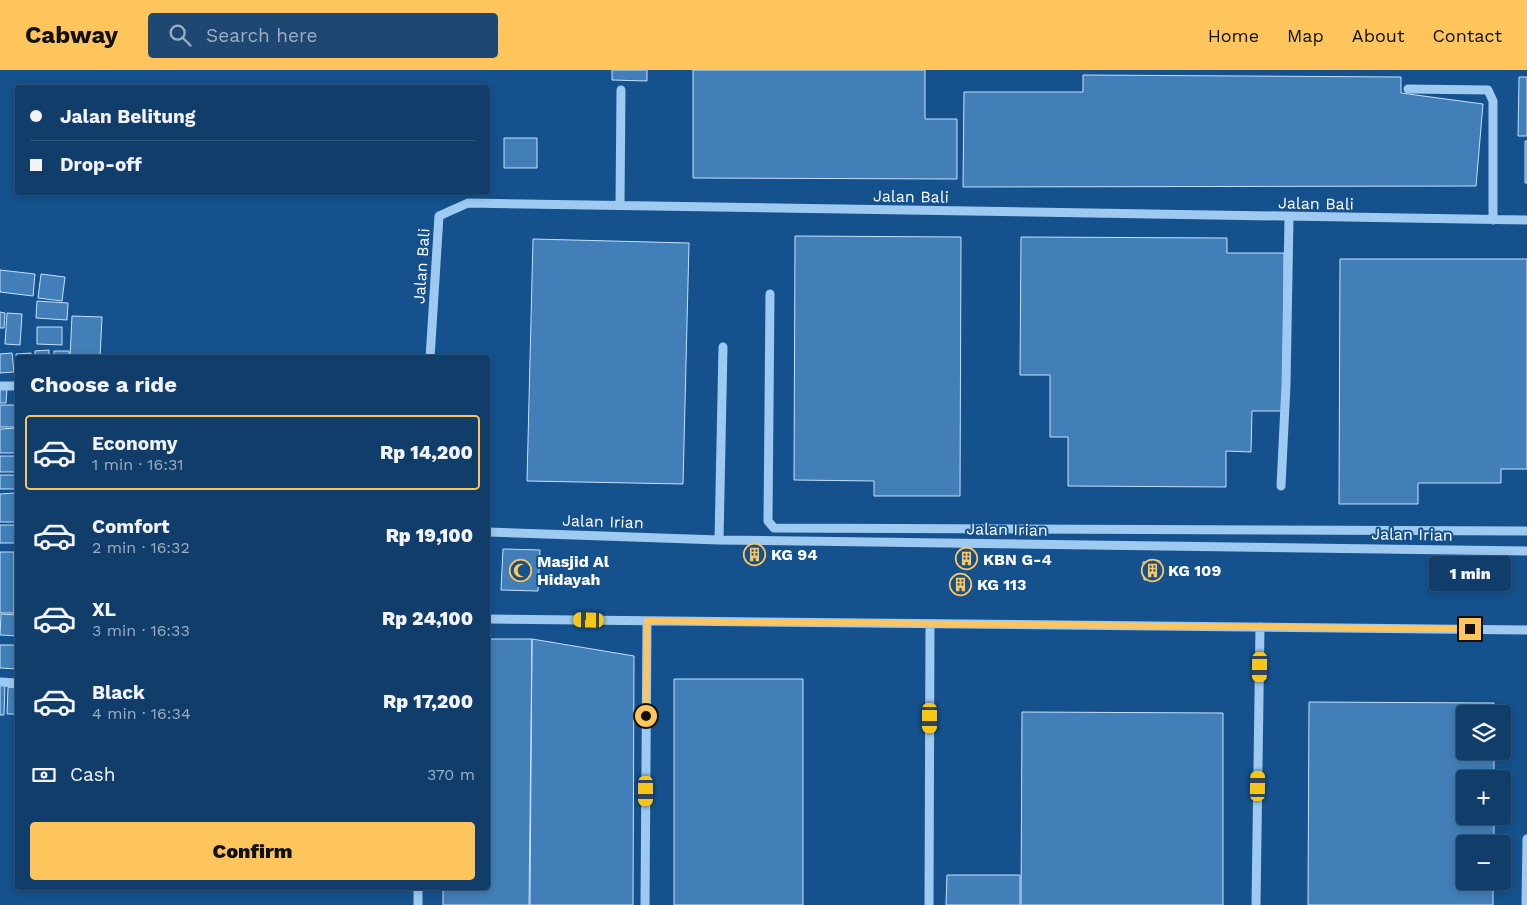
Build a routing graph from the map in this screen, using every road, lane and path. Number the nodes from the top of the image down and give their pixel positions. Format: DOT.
graph roads {
  1 [pos="1408,89"];
  2 [pos="621,90"];
  3 [pos="620,205"];
  4 [pos="1289,218"];
  5 [pos="1492,220"];
  6 [pos="1527,220"];
  7 [pos="770,294"];
  8 [pos="723,347"];
  9 [pos="430,355"];
  10 [pos="0,386"];
  11 [pos="15,386"];
  12 [pos="1281,486"];
  13 [pos="1527,531"];
  14 [pos="490,532"];
  15 [pos="718,540"];
  16 [pos="1527,551"];
  17 [pos="490,619"];
  18 [pos="647,621"];
  19 [pos="930,624"];
  20 [pos="1260,627"];
  21 [pos="1527,630"];
  22 [pos="0,682"];
  23 [pos="15,683"];
  24 [pos="1527,839"];
  25 [pos="418,890"];
  26 [pos="418,905"];
  27 [pos="645,905"];
  28 [pos="929,905"];
  29 [pos="1256,905"];
  30 [pos="1526,905"];
  1 -- 5 [label="street"];
  2 -- 3 [label="street"];
  3 -- 4 [label="street, Jalan Bali"];
  3 -- 9 [label="street, Jalan Bali"];
  4 -- 5 [label="street, Jalan Bali"];
  4 -- 12 [label="street"];
  5 -- 6 [label="street, Jalan Bali"];
  7 -- 13 [label="street"];
  8 -- 15 [label="street"];
  10 -- 11 [label="street"];
  14 -- 15 [label="street, Jalan Irian"];
  15 -- 16 [label="street, Jalan Irian"];
  17 -- 18 [label="street"];
  18 -- 19 [label="street"];
  18 -- 27 [label="street"];
  19 -- 20 [label="street"];
  19 -- 28 [label="street"];
  20 -- 21 [label="street"];
  20 -- 29 [label="street"];
  22 -- 23 [label="street"];
  24 -- 30 [label="street"];
  25 -- 26 [label="street"];
}
